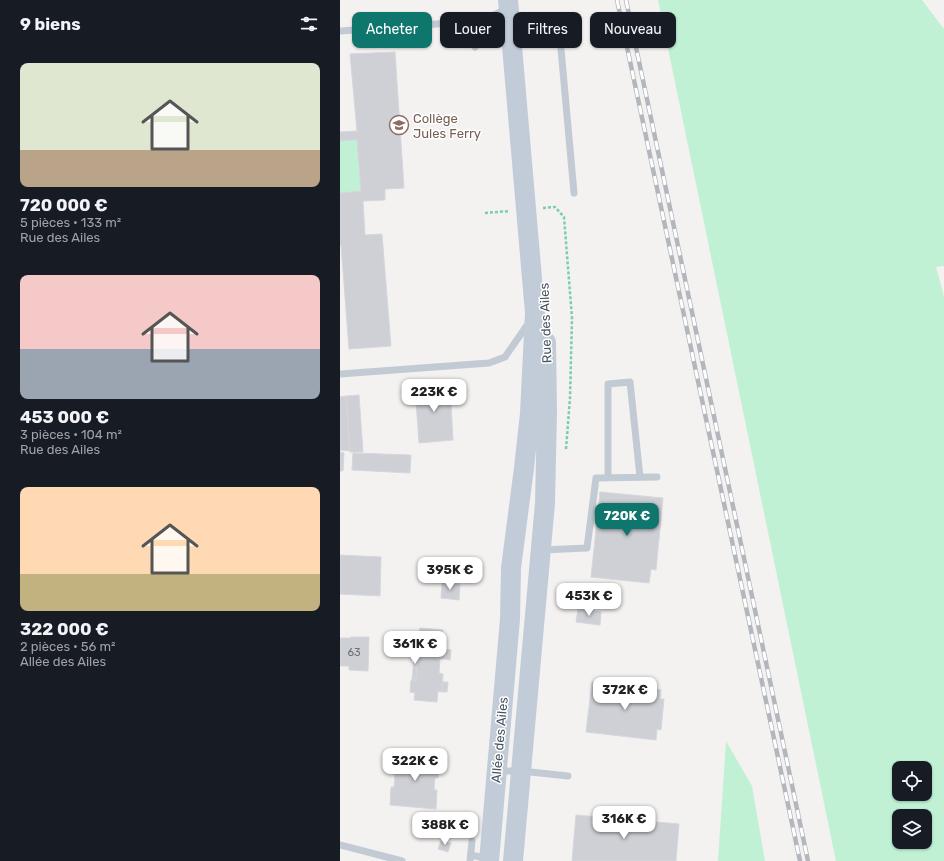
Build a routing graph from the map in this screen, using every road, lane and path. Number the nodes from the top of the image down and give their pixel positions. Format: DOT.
graph roads {
  1 [pos="512,2"];
  2 [pos="513,12"];
  3 [pos="340,31"];
  4 [pos="518,48"];
  5 [pos="518,48"];
  6 [pos="561,48"];
  7 [pos="574,193"];
  8 [pos="535,313"];
  9 [pos="340,374"];
  10 [pos="658,477"];
  11 [pos="608,478"];
  12 [pos="640,478"];
  13 [pos="540,550"];
  14 [pos="510,619"];
  15 [pos="532,647"];
  16 [pos="497,770"];
  17 [pos="521,771"];
  18 [pos="568,776"];
  19 [pos="472,841"];
  20 [pos="340,845"];
  21 [pos="484,859"];
  22 [pos="402,861"];
  23 [pos="513,861"];
  1 -- 2 [label="main road, Rue des Ailes"];
  1 -- 3 [label="lane"];
  4 -- 8 [label="main road, Rue des Ailes"];
  5 -- 13 [label="main road, Rue des Ailes"];
  6 -- 7 [label="lane"];
  8 -- 9 [label="lane"];
  8 -- 14 [label="main road, Rue des Ailes"];
  10 -- 12 [label="lane"];
  11 -- 12 [label="lane"];
  11 -- 12 [label="lane"];
  11 -- 13 [label="lane"];
  13 -- 15 [label="main road, Rue des Ailes"];
  14 -- 16 [label="main road, Allée des Ailes"];
  15 -- 17 [label="main road, Allée des Ailes"];
  16 -- 17 [label="lane"];
  16 -- 21 [label="main road, Allée des Ailes"];
  17 -- 18 [label="lane"];
  17 -- 23 [label="main road, Allée des Ailes"];
  19 -- 21 [label="lane"];
  20 -- 22 [label="lane"];
}
